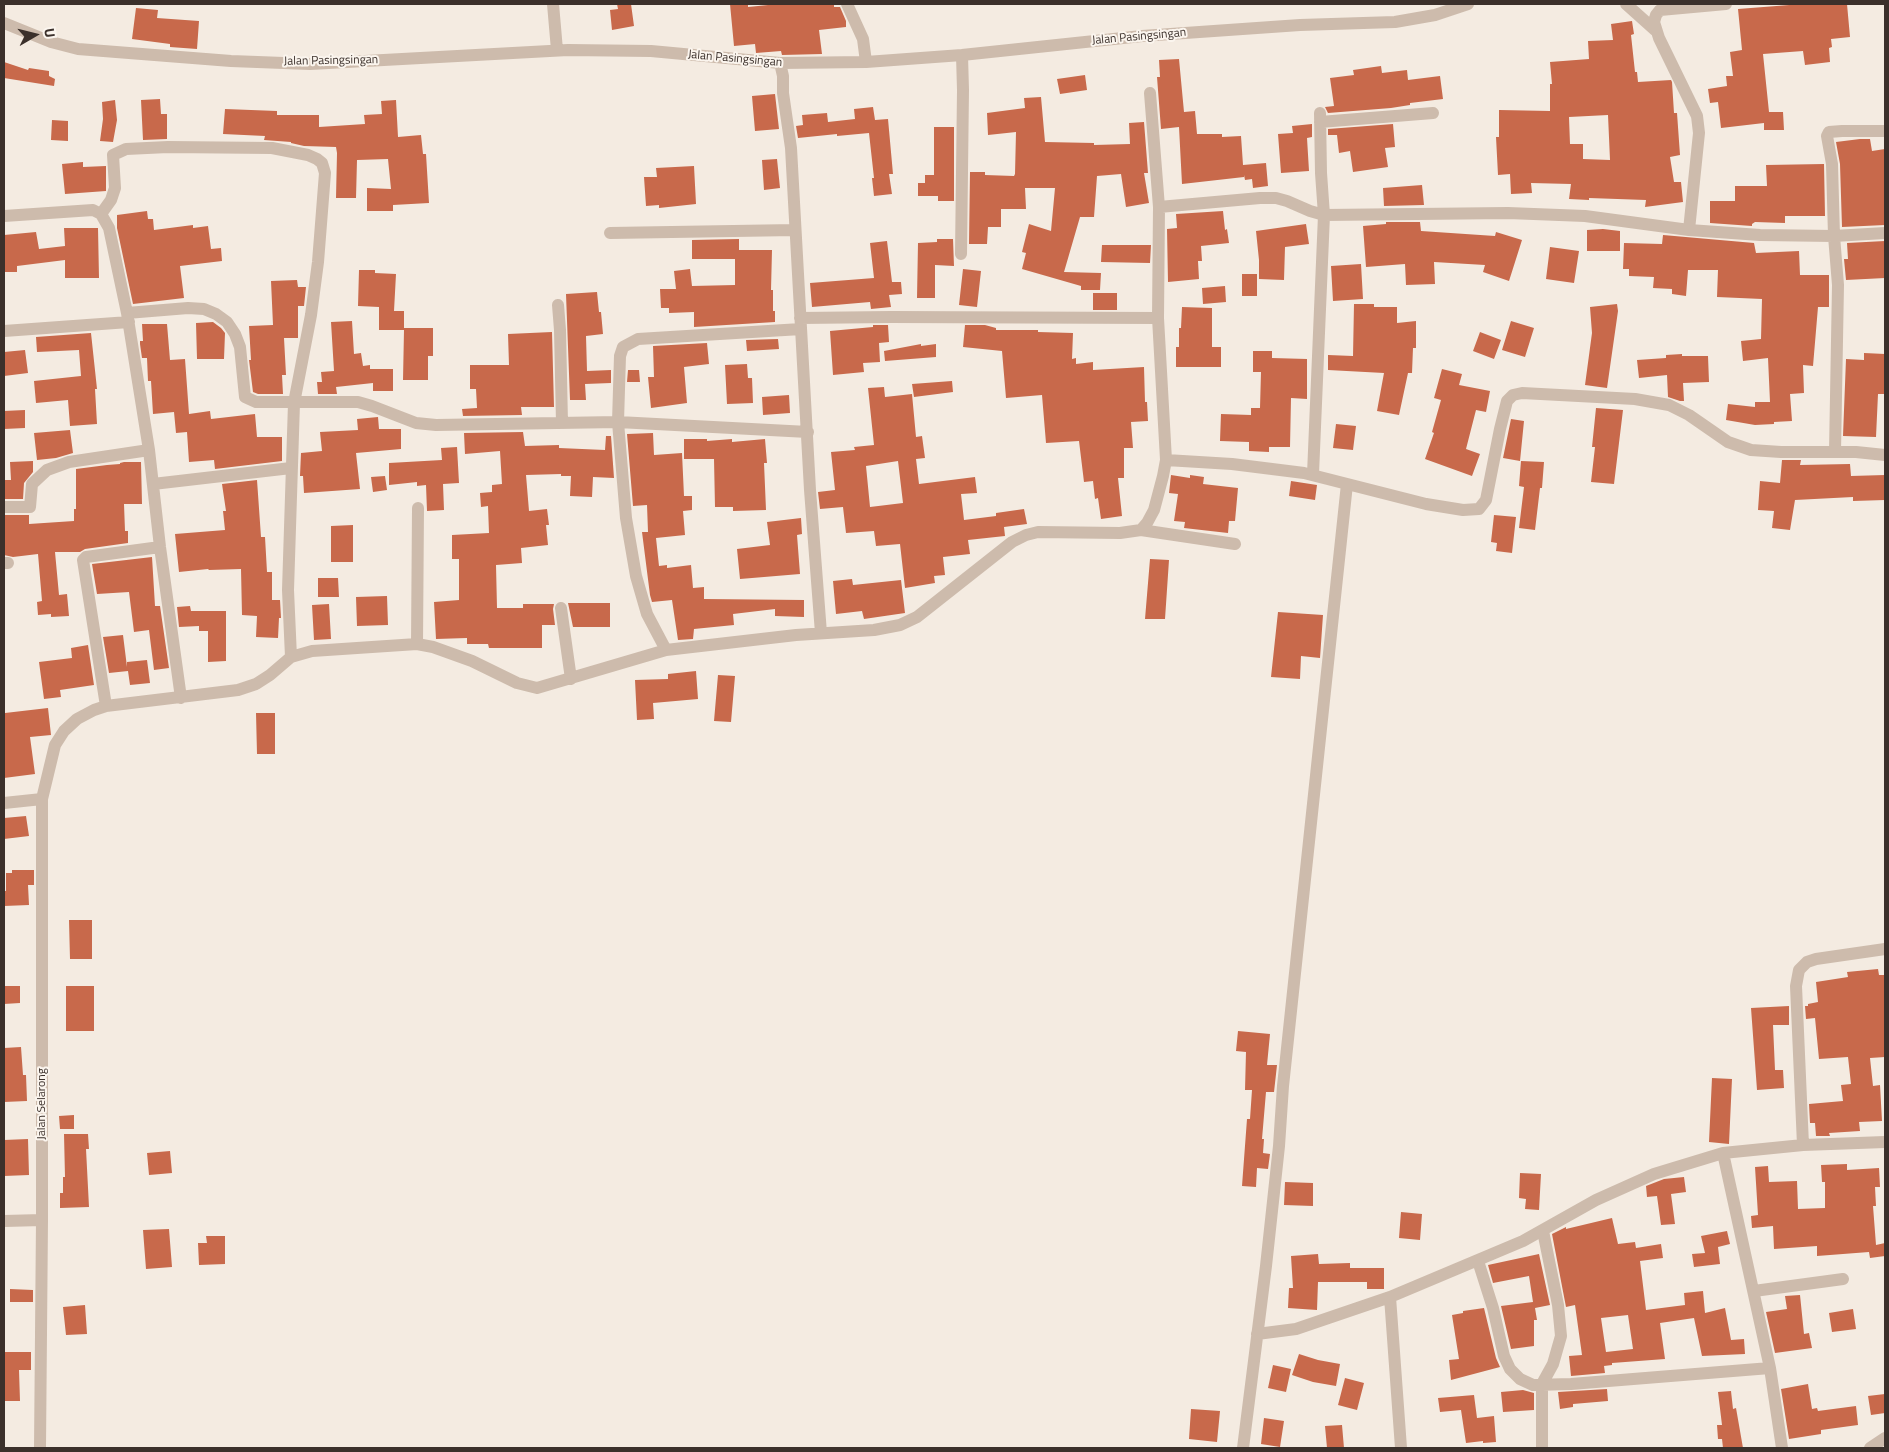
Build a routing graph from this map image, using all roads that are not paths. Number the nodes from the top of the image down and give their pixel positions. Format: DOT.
graph roads {
  1 [pos="553,4"];
  2 [pos="847,4"];
  3 [pos="1468,4"];
  4 [pos="1626,4"];
  5 [pos="1726,4"];
  6 [pos="4,23"];
  7 [pos="1655,30"];
  8 [pos="557,50"];
  9 [pos="962,61"];
  10 [pos="866,62"];
  11 [pos="782,70"];
  12 [pos="1150,93"];
  13 [pos="1433,113"];
  14 [pos="1885,131"];
  15 [pos="1159,207"];
  16 [pos="101,214"];
  17 [pos="1324,215"];
  18 [pos="4,216"];
  19 [pos="795,230"];
  20 [pos="1689,230"];
  21 [pos="610,233"];
  22 [pos="1885,233"];
  23 [pos="1834,236"];
  24 [pos="961,254"];
  25 [pos="558,305"];
  26 [pos="128,317"];
  27 [pos="1158,318"];
  28 [pos="800,323"];
  29 [pos="4,331"];
  30 [pos="294,403"];
  31 [pos="618,422"];
  32 [pos="562,423"];
  33 [pos="808,432"];
  34 [pos="149,450"];
  35 [pos="1835,452"];
  36 [pos="1885,455"];
  37 [pos="1166,460"];
  38 [pos="291,468"];
  39 [pos="1313,474"];
  40 [pos="153,484"];
  41 [pos="1347,484"];
  42 [pos="4,507"];
  43 [pos="418,508"];
  44 [pos="1141,530"];
  45 [pos="1235,544"];
  46 [pos="160,547"];
  47 [pos="561,608"];
  48 [pos="821,633"];
  49 [pos="417,644"];
  50 [pos="666,650"];
  51 [pos="291,657"];
  52 [pos="571,679"];
  53 [pos="181,698"];
  54 [pos="106,706"];
  55 [pos="42,799"];
  56 [pos="4,803"];
  57 [pos="1885,949"];
  58 [pos="1885,1142"];
  59 [pos="1803,1145"];
  60 [pos="1723,1153"];
  61 [pos="42,1220"];
  62 [pos="4,1221"];
  63 [pos="1543,1230"];
  64 [pos="1478,1261"];
  65 [pos="1843,1278"];
  66 [pos="1754,1291"];
  67 [pos="1390,1297"];
  68 [pos="1256,1334"];
  69 [pos="1770,1368"];
  70 [pos="1542,1384"];
  71 [pos="1885,1438"];
  72 [pos="40,1448"];
  73 [pos="1243,1448"];
  74 [pos="1401,1448"];
  75 [pos="1542,1448"];
  76 [pos="1782,1448"];
  77 [pos="1870,1448"];
  1 -- 8 [label="street"];
  2 -- 10 [label="street"];
  3 -- 9 [label="street, Jalan Pasingsingan"];
  4 -- 7 [label="street"];
  5 -- 7 [label="street"];
  6 -- 8 [label="street, Jalan Pasingsingan"];
  7 -- 20 [label="street"];
  8 -- 11 [label="street, Jalan Pasingsingan"];
  9 -- 10 [label="street, Jalan Pasingsingan"];
  9 -- 24 [label="street"];
  10 -- 11 [label="street, Jalan Pasingsingan"];
  11 -- 19 [label="street"];
  12 -- 15 [label="street"];
  13 -- 17 [label="street"];
  14 -- 23 [label="street"];
  15 -- 17 [label="street"];
  15 -- 27 [label="street"];
  16 -- 18 [label="street"];
  16 -- 26 [label="street"];
  16 -- 30 [label="street"];
  17 -- 20 [label="street"];
  17 -- 39 [label="street"];
  19 -- 21 [label="street"];
  19 -- 28 [label="street"];
  20 -- 23 [label="street"];
  22 -- 23 [label="street"];
  23 -- 35 [label="street"];
  25 -- 32 [label="street"];
  26 -- 29 [label="street"];
  26 -- 30 [label="street"];
  26 -- 34 [label="street"];
  27 -- 28 [label="street"];
  27 -- 37 [label="street"];
  28 -- 31 [label="street"];
  28 -- 33 [label="street"];
  30 -- 32 [label="street"];
  30 -- 38 [label="street"];
  31 -- 32 [label="street"];
  31 -- 33 [label="street"];
  31 -- 50 [label="street"];
  33 -- 48 [label="street"];
  34 -- 40 [label="street"];
  34 -- 42 [label="street"];
  35 -- 36 [label="street"];
  35 -- 41 [label="street"];
  37 -- 39 [label="street"];
  37 -- 44 [label="street"];
  38 -- 40 [label="street"];
  38 -- 51 [label="street"];
  39 -- 41 [label="street"];
  40 -- 46 [label="street"];
  41 -- 68 [label="street"];
  43 -- 49 [label="street"];
  44 -- 45 [label="street"];
  44 -- 48 [label="street"];
  46 -- 53 [label="street"];
  46 -- 54 [label="street"];
  47 -- 52 [label="street"];
  48 -- 50 [label="street"];
  49 -- 51 [label="street"];
  49 -- 52 [label="street"];
  50 -- 52 [label="street"];
  51 -- 53 [label="street, Jalan Selarong"];
  53 -- 54 [label="street, Jalan Selarong"];
  54 -- 55 [label="street, Jalan Selarong"];
  55 -- 56 [label="street"];
  55 -- 61 [label="street, Jalan Selarong"];
  57 -- 59 [label="street"];
  58 -- 59 [label="street"];
  59 -- 60 [label="street"];
  60 -- 63 [label="street"];
  60 -- 66 [label="street"];
  61 -- 62 [label="street"];
  61 -- 72 [label="street, Jalan Selarong"];
  63 -- 64 [label="street"];
  63 -- 70 [label="street"];
  64 -- 67 [label="street"];
  64 -- 70 [label="street"];
  65 -- 66 [label="street"];
  66 -- 69 [label="street"];
  67 -- 68 [label="street"];
  67 -- 74 [label="street"];
  68 -- 73 [label="street"];
  69 -- 70 [label="street"];
  69 -- 76 [label="street"];
  70 -- 75 [label="street"];
  71 -- 77 [label="street"];
}
